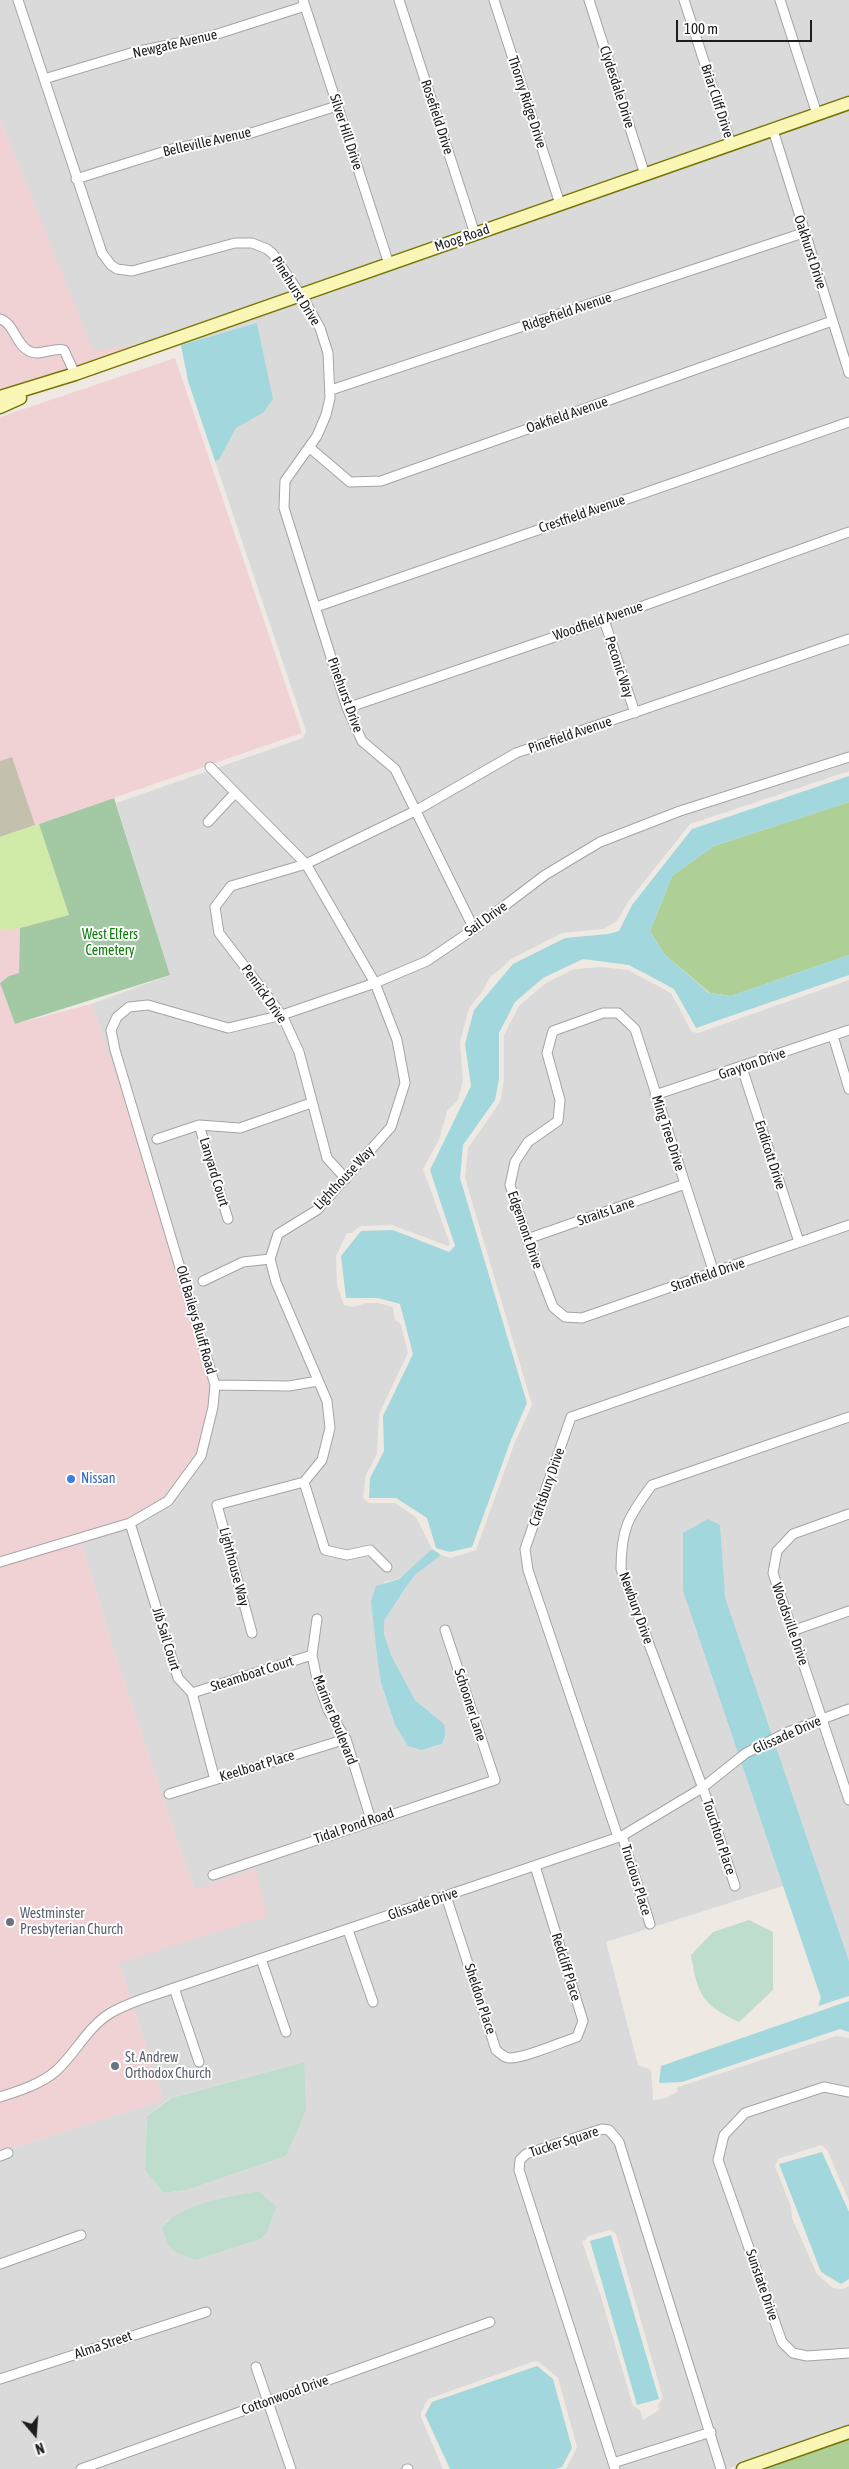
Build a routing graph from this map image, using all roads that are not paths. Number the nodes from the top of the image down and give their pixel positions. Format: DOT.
graph roads {
  1 [pos="18,0"];
  2 [pos="398,0"];
  3 [pos="494,0"];
  4 [pos="589,0"];
  5 [pos="684,0"];
  6 [pos="780,0"];
  7 [pos="304,3"];
  8 [pos="44,79"];
  9 [pos="849,103"];
  10 [pos="337,106"];
  11 [pos="817,114"];
  12 [pos="772,130"];
  13 [pos="731,144"];
  14 [pos="645,174"];
  15 [pos="76,179"];
  16 [pos="560,204"];
  17 [pos="803,233"];
  18 [pos="475,234"];
  19 [pos="389,264"];
  20 [pos="300,294"];
  21 [pos="0,320"];
  22 [pos="832,321"];
  23 [pos="849,373"];
  24 [pos="75,374"];
  25 [pos="331,390"];
  26 [pos="0,397"];
  27 [pos="0,407"];
  28 [pos="849,422"];
  29 [pos="310,448"];
  30 [pos="849,532"];
  31 [pos="316,607"];
  32 [pos="604,620"];
  33 [pos="849,639"];
  34 [pos="347,708"];
  35 [pos="635,713"];
  36 [pos="849,757"];
  37 [pos="210,767"];
  38 [pos="235,793"];
  39 [pos="417,810"];
  40 [pos="208,822"];
  41 [pos="306,864"];
  42 [pos="474,929"];
  43 [pos="376,983"];
  44 [pos="603,1013"];
  45 [pos="282,1015"];
  46 [pos="117,1017"];
  47 [pos="849,1030"];
  48 [pos="833,1036"];
  49 [pos="742,1068"];
  50 [pos="849,1088"];
  51 [pos="655,1095"];
  52 [pos="311,1103"];
  53 [pos="199,1125"];
  54 [pos="156,1139"];
  55 [pos="346,1179"];
  56 [pos="685,1184"];
  57 [pos="228,1220"];
  58 [pos="849,1225"];
  59 [pos="527,1239"];
  60 [pos="799,1242"];
  61 [pos="270,1259"];
  62 [pos="714,1273"];
  63 [pos="203,1282"];
  64 [pos="565,1317"];
  65 [pos="849,1321"];
  66 [pos="318,1381"];
  67 [pos="215,1386"];
  68 [pos="849,1417"];
  69 [pos="304,1482"];
  70 [pos="849,1514"];
  71 [pos="130,1523"];
  72 [pos="0,1562"];
  73 [pos="388,1567"];
  74 [pos="849,1611"];
  75 [pos="317,1619"];
  76 [pos="445,1630"];
  77 [pos="792,1631"];
  78 [pos="252,1633"];
  79 [pos="312,1655"];
  80 [pos="192,1693"];
  81 [pos="849,1709"];
  82 [pos="822,1718"];
  83 [pos="346,1739"];
  84 [pos="215,1780"];
  85 [pos="495,1780"];
  86 [pos="702,1788"];
  87 [pos="169,1794"];
  88 [pos="849,1800"];
  89 [pos="371,1820"];
  90 [pos="620,1836"];
  91 [pos="534,1866"];
  92 [pos="213,1875"];
  93 [pos="735,1886"];
  94 [pos="446,1896"];
  95 [pos="650,1924"];
  96 [pos="348,1930"];
  97 [pos="261,1959"];
  98 [pos="174,1988"];
  99 [pos="373,2002"];
  100 [pos="286,2032"];
  101 [pos="546,2048"];
  102 [pos="199,2062"];
  103 [pos="849,2092"];
  104 [pos="0,2097"];
  105 [pos="81,2235"];
  106 [pos="0,2264"];
  107 [pos="206,2312"];
  108 [pos="490,2322"];
  109 [pos="849,2353"];
  110 [pos="256,2367"];
  111 [pos="0,2379"];
  112 [pos="269,2400"];
  113 [pos="710,2432"];
  114 [pos="849,2432"];
  115 [pos="614,2466"];
  116 [pos="81,2469"];
  117 [pos="291,2469"];
  118 [pos="721,2469"];
  119 [pos="743,2469"];
  1 -- 8 [label="street, Pinehurst Drive"];
  2 -- 18 [label="street, Rosefield Drive"];
  3 -- 16 [label="street, Thorny Ridge Drive"];
  4 -- 14 [label="street, Clydesdale Drive"];
  5 -- 13 [label="street, Briar Cliff Drive"];
  6 -- 11 [label="street"];
  7 -- 8 [label="street, Newgate Avenue"];
  7 -- 10 [label="street, Silver Hill Drive"];
  8 -- 15 [label="street, Pinehurst Drive"];
  9 -- 11 [label="street, Moog Road"];
  10 -- 15 [label="street, Belleville Avenue"];
  10 -- 19 [label="street, Silver Hill Drive"];
  11 -- 12 [label="street, Moog Road"];
  12 -- 13 [label="street, Moog Road"];
  12 -- 17 [label="street, Oakhurst Drive"];
  13 -- 14 [label="street, Moog Road"];
  14 -- 16 [label="street, Moog Road"];
  15 -- 20 [label="street, Pinehurst Drive"];
  16 -- 18 [label="street, Moog Road"];
  17 -- 22 [label="street, Oakhurst Drive"];
  17 -- 25 [label="street, Ridgefield Avenue"];
  18 -- 19 [label="street, Moog Road"];
  19 -- 20 [label="street, Moog Road"];
  20 -- 24 [label="street, Moog Road"];
  20 -- 25 [label="street, Pinehurst Drive"];
  21 -- 24 [label="street"];
  22 -- 23 [label="street, Oakhurst Drive"];
  22 -- 29 [label="street, Oakfield Avenue"];
  24 -- 26 [label="street, Moog Road"];
  24 -- 27 [label="street, Moog Road"];
  25 -- 29 [label="street, Pinehurst Drive"];
  28 -- 31 [label="street, Crestfield Avenue"];
  29 -- 31 [label="street, Pinehurst Drive"];
  30 -- 32 [label="street, Woodfield Avenue"];
  31 -- 34 [label="street, Pinehurst Drive"];
  32 -- 34 [label="street, Woodfield Avenue"];
  32 -- 35 [label="street, Peconic Way"];
  33 -- 35 [label="street, Pinefield Avenue"];
  34 -- 39 [label="street, Pinehurst Drive"];
  35 -- 39 [label="street, Pinefield Avenue"];
  36 -- 42 [label="street, Sail Drive"];
  37 -- 38 [label="street, Lighthouse Way"];
  38 -- 40 [label="street"];
  38 -- 41 [label="street, Lighthouse Way"];
  39 -- 41 [label="street, Pinefield Avenue"];
  39 -- 42 [label="street, Pinehurst Drive"];
  41 -- 43 [label="street, Lighthouse Way"];
  41 -- 45 [label="street, Penrick Drive"];
  42 -- 43 [label="street, Sail Drive"];
  43 -- 45 [label="street, Sail Drive"];
  43 -- 55 [label="street, Lighthouse Way"];
  44 -- 51 [label="street, Ming Tree Drive"];
  44 -- 59 [label="street, Edgemont Drive"];
  45 -- 46 [label="street, Sail Drive"];
  45 -- 52 [label="street, Penrick Drive"];
  46 -- 67 [label="street, Old Baileys Bluff Road"];
  47 -- 48 [label="street, Grayton Drive"];
  48 -- 49 [label="street, Grayton Drive"];
  48 -- 50 [label="street"];
  49 -- 51 [label="street, Grayton Drive"];
  49 -- 60 [label="street, Endicott Drive"];
  51 -- 56 [label="street, Ming Tree Drive"];
  52 -- 53 [label="street"];
  52 -- 55 [label="street, Penrick Drive"];
  53 -- 54 [label="street"];
  53 -- 57 [label="street, Lanyard Court"];
  55 -- 61 [label="street, Lighthouse Way"];
  56 -- 59 [label="street, Straits Lane"];
  56 -- 62 [label="street, Ming Tree Drive"];
  58 -- 60 [label="street, Stratfield Drive"];
  59 -- 64 [label="street, Edgemont Drive"];
  60 -- 62 [label="street, Stratfield Drive"];
  61 -- 63 [label="street"];
  61 -- 66 [label="street"];
  62 -- 64 [label="street, Stratfield Drive"];
  65 -- 90 [label="street, Craftsbury Drive"];
  66 -- 67 [label="street"];
  66 -- 69 [label="street"];
  67 -- 71 [label="street, Old Baileys Bluff Road"];
  68 -- 86 [label="street, Newbury Drive"];
  69 -- 73 [label="street"];
  69 -- 78 [label="street, Lighthouse Way"];
  70 -- 77 [label="street, Woodsville Drive"];
  71 -- 72 [label="street, Old Baileys Bluff Road"];
  71 -- 80 [label="street, Jib Sail Court"];
  74 -- 77 [label="street"];
  75 -- 79 [label="street, Mariner Boulevard"];
  76 -- 85 [label="street, Schooner Lane"];
  77 -- 82 [label="street, Woodsville Drive"];
  79 -- 80 [label="street, Steamboat Court"];
  79 -- 83 [label="street, Mariner Boulevard"];
  80 -- 84 [label="street, Jib Sail Court"];
  81 -- 82 [label="street, Glissade Drive"];
  82 -- 86 [label="street, Glissade Drive"];
  82 -- 88 [label="street, Woodsville Drive"];
  83 -- 84 [label="street, Keelboat Place"];
  83 -- 89 [label="street, Mariner Boulevard"];
  84 -- 87 [label="street, Keelboat Place"];
  85 -- 89 [label="street, Tidal Pond Road"];
  86 -- 90 [label="street, Glissade Drive"];
  86 -- 93 [label="street, Touchton Place"];
  89 -- 92 [label="street, Tidal Pond Road"];
  90 -- 91 [label="street, Glissade Drive"];
  90 -- 95 [label="street, Trucious Place"];
  91 -- 94 [label="street, Glissade Drive"];
  91 -- 101 [label="street, Redcliff Place"];
  94 -- 96 [label="street, Glissade Drive"];
  94 -- 101 [label="street, Sheldon Place"];
  96 -- 97 [label="street, Glissade Drive"];
  96 -- 99 [label="street"];
  97 -- 98 [label="street, Glissade Drive"];
  97 -- 100 [label="street"];
  98 -- 102 [label="street"];
  98 -- 104 [label="street, Glissade Drive"];
  103 -- 109 [label="street, Sunstate Drive"];
  105 -- 106 [label="street"];
  107 -- 111 [label="street, Alma Street"];
  108 -- 112 [label="street, Cottonwood Drive"];
  110 -- 112 [label="street"];
  112 -- 116 [label="street, Cottonwood Drive"];
  112 -- 117 [label="street"];
  113 -- 115 [label="street, Tucker Square"];
  113 -- 115 [label="street, Tucker Square"];
  113 -- 118 [label="street, Tucker Square"];
  114 -- 119 [label="street"];
}
